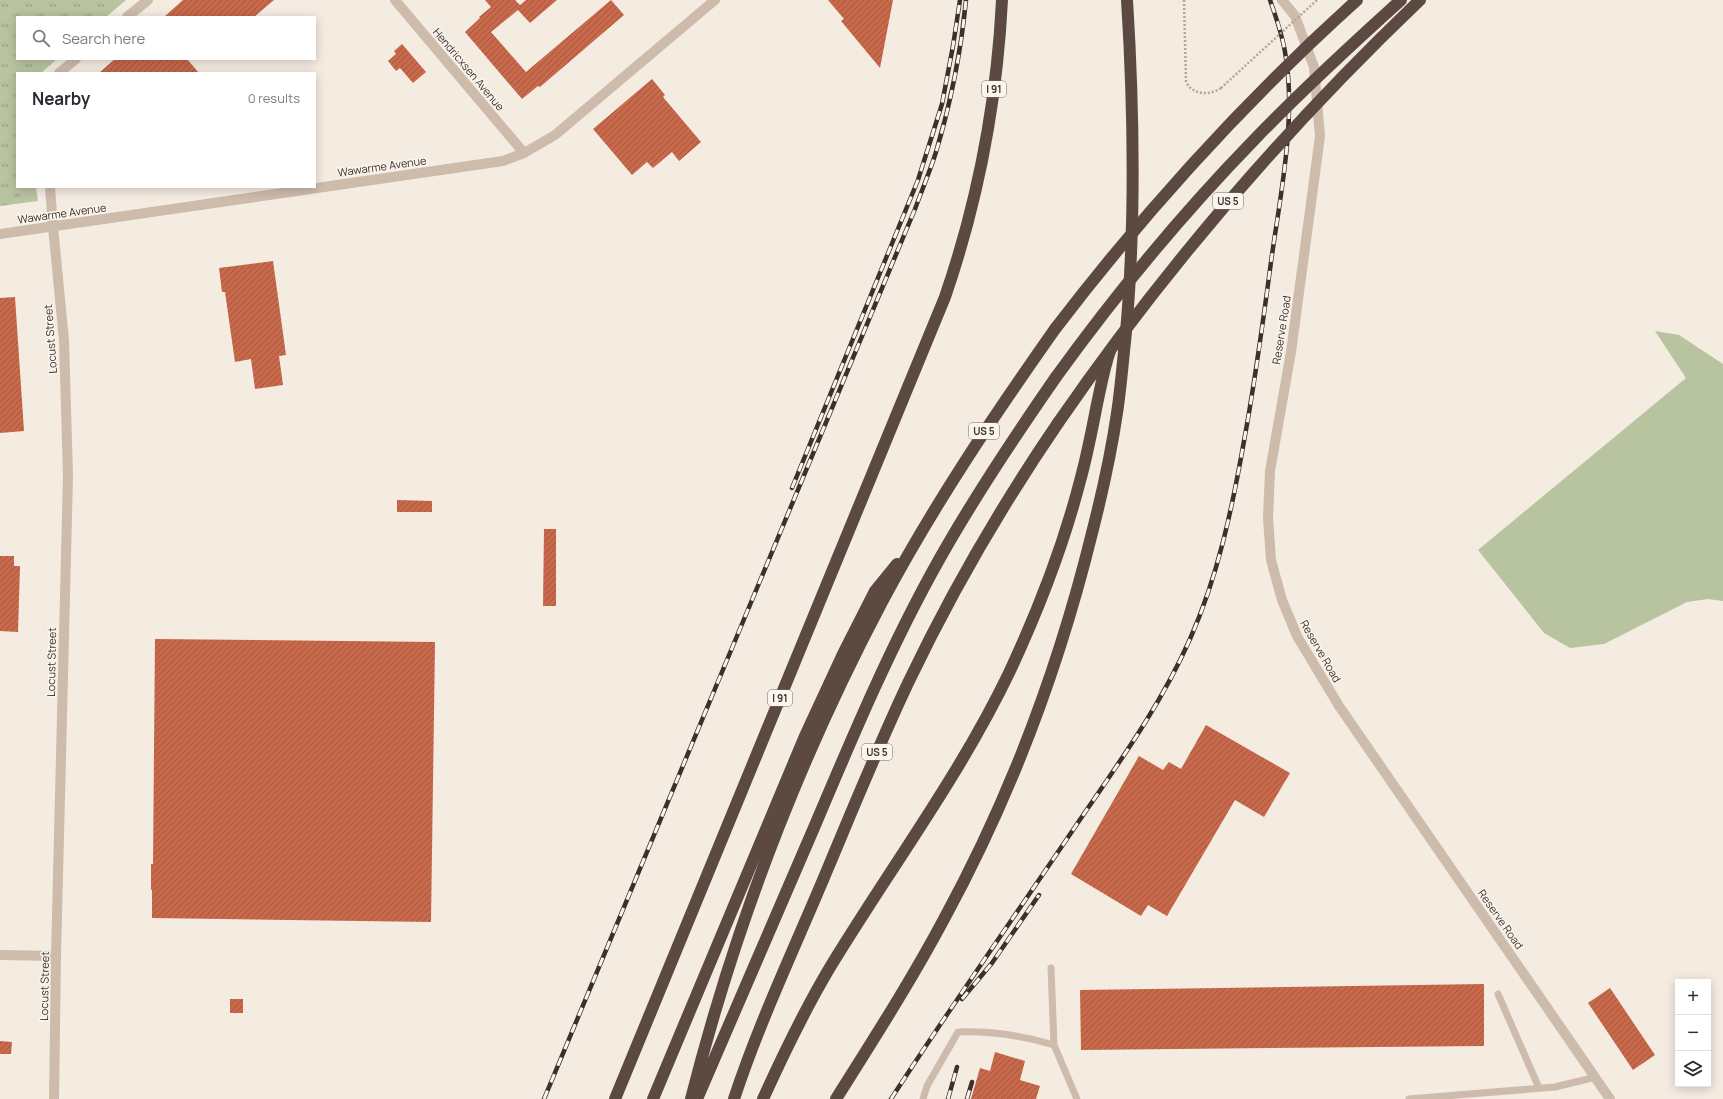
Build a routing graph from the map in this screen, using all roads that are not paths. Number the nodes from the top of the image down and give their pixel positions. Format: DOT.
graph roads {
  1 [pos="148,0"];
  2 [pos="395,0"];
  3 [pos="715,0"];
  4 [pos="1002,0"];
  5 [pos="1128,0"];
  6 [pos="1282,0"];
  7 [pos="1356,0"];
  8 [pos="1400,0"];
  9 [pos="1420,0"];
  10 [pos="128,16"];
  11 [pos="75,60"];
  12 [pos="60,72"];
  13 [pos="524,153"];
  14 [pos="50,188"];
  15 [pos="313,188"];
  16 [pos="316,188"];
  17 [pos="53,226"];
  18 [pos="0,234"];
  19 [pos="1127,318"];
  20 [pos="919,537"];
  21 [pos="0,955"];
  22 [pos="56,956"];
  23 [pos="1051,968"];
  24 [pos="1498,994"];
  25 [pos="1054,1045"];
  26 [pos="1596,1077"];
  27 [pos="1539,1088"];
  28 [pos="54,1099"];
  29 [pos="615,1099"];
  30 [pos="653,1099"];
  31 [pos="691,1099"];
  32 [pos="697,1099"];
  33 [pos="734,1099"];
  34 [pos="763,1099"];
  35 [pos="836,1099"];
  36 [pos="923,1099"];
  37 [pos="1077,1099"];
  38 [pos="1409,1099"];
  39 [pos="1610,1099"];
  1 -- 10 [label="street"];
  2 -- 13 [label="street, Hendricxsen Avenue"];
  3 -- 13 [label="street, Wawarme Avenue"];
  4 -- 29 [label="highway, I 91"];
  5 -- 19 [label="highway, bridge"];
  6 -- 26 [label="street, Reserve Road"];
  7 -- 20 [label="highway, US 5, bridge"];
  8 -- 32 [label="highway, bridge"];
  9 -- 33 [label="highway, US 5, bridge"];
  11 -- 12 [label="street"];
  13 -- 16 [label="street, Wawarme Avenue"];
  14 -- 17 [label="street, Locust Street"];
  15 -- 17 [label="street, Wawarme Avenue"];
  17 -- 18 [label="street, Wawarme Avenue"];
  17 -- 22 [label="street, Locust Street"];
  19 -- 34 [label="highway, bridge"];
  19 -- 35 [label="highway, bridge"];
  20 -- 30 [label="highway"];
  20 -- 31 [label="highway, US 5"];
  21 -- 22 [label="street"];
  22 -- 28 [label="street, Locust Street"];
  23 -- 25 [label="lane"];
  24 -- 27 [label="lane"];
  25 -- 36 [label="lane"];
  25 -- 37 [label="lane"];
  26 -- 27 [label="lane"];
  26 -- 39 [label="street, Reserve Road"];
  27 -- 38 [label="lane"];
}
